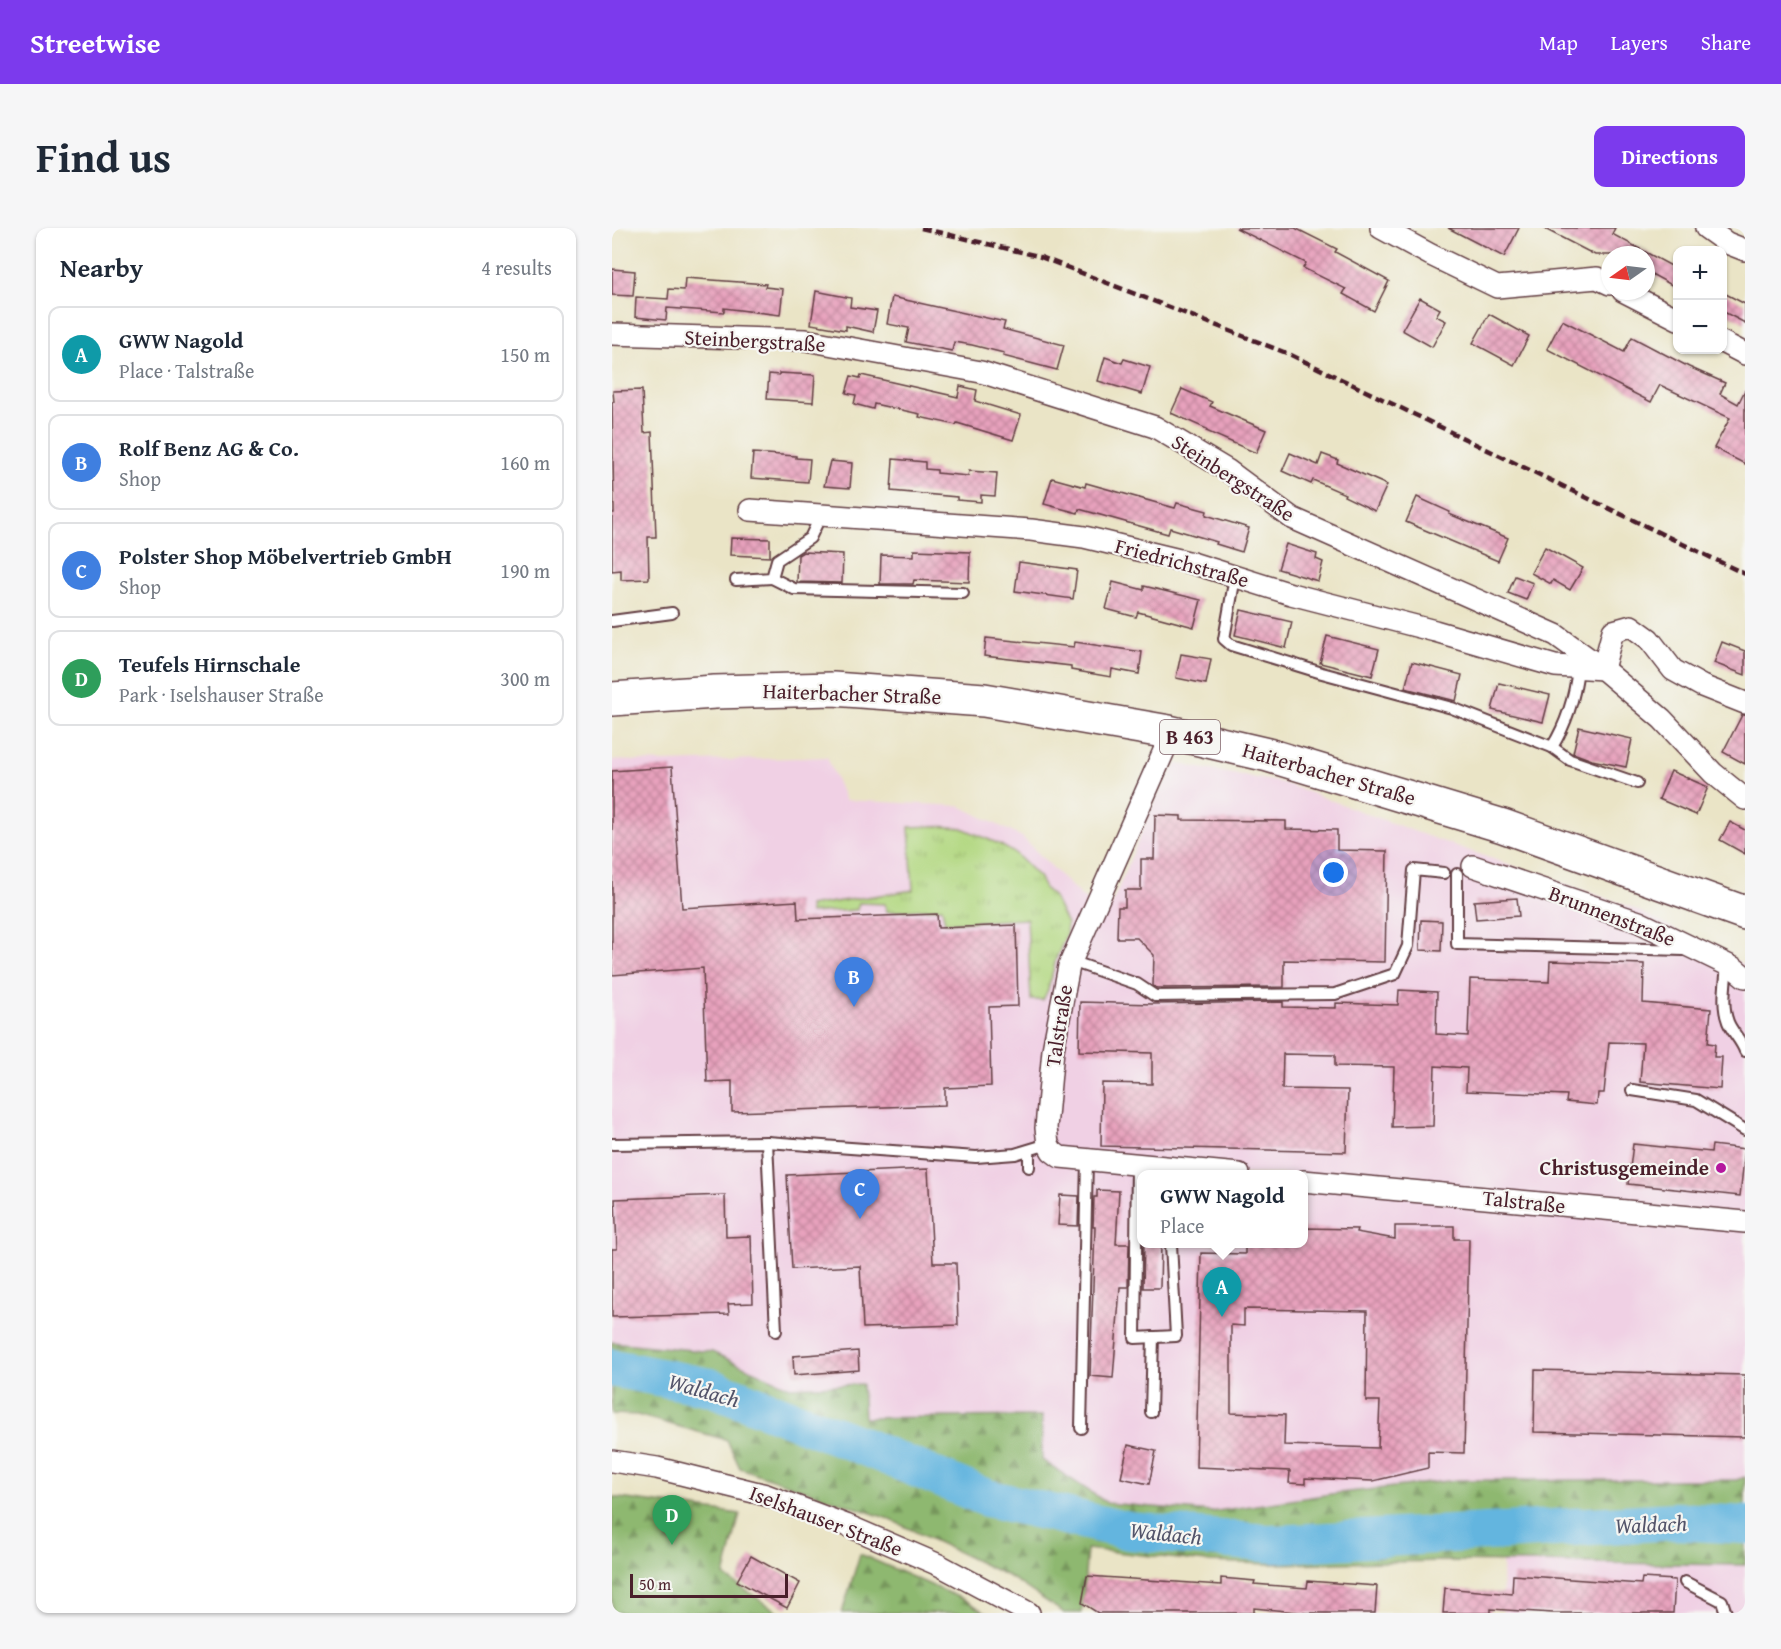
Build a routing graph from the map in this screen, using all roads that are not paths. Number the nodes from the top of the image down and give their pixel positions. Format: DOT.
graph roads {
  1 [pos="1381,228"];
  2 [pos="1706,228"];
  3 [pos="1745,250"];
  4 [pos="1601,280"];
  5 [pos="1640,300"];
  6 [pos="1673,317"];
  7 [pos="612,334"];
  8 [pos="1727,345"];
  9 [pos="1745,354"];
  10 [pos="750,510"];
  11 [pos="821,515"];
  12 [pos="1235,577"];
  13 [pos="772,578"];
  14 [pos="736,580"];
  15 [pos="963,593"];
  16 [pos="672,613"];
  17 [pos="612,621"];
  18 [pos="1578,668"];
  19 [pos="1603,669"];
  20 [pos="612,699"];
  21 [pos="1745,703"];
  22 [pos="1169,732"];
  23 [pos="1552,747"];
  24 [pos="1637,783"];
  25 [pos="1745,799"];
  26 [pos="1465,870"];
  27 [pos="1444,873"];
  28 [pos="1745,913"];
  29 [pos="1702,952"];
  30 [pos="1071,961"];
  31 [pos="1727,964"];
  32 [pos="1745,977"];
  33 [pos="1745,1051"];
  34 [pos="1632,1090"];
  35 [pos="1745,1130"];
  36 [pos="768,1142"];
  37 [pos="612,1144"];
  38 [pos="1038,1148"];
  39 [pos="1087,1160"];
  40 [pos="1137,1164"];
  41 [pos="1029,1167"];
  42 [pos="1158,1170"];
  43 [pos="1308,1181"];
  44 [pos="1745,1222"];
  45 [pos="1171,1248"];
  46 [pos="776,1331"];
  47 [pos="1153,1337"];
  48 [pos="1151,1412"];
  49 [pos="1081,1428"];
  50 [pos="612,1461"];
  51 [pos="1685,1582"];
  52 [pos="1029,1613"];
  53 [pos="1726,1613"];
  1 -- 4 [label="street"];
  2 -- 3 [label="street"];
  5 -- 6 [label="street"];
  7 -- 19 [label="street, Steinbergstraße"];
  8 -- 9 [label="street"];
  10 -- 11 [label="street, Friedrichstraße"];
  11 -- 12 [label="street, Friedrichstraße"];
  11 -- 13 [label="lane"];
  12 -- 18 [label="street, Friedrichstraße"];
  12 -- 23 [label="lane"];
  13 -- 14 [label="lane"];
  13 -- 15 [label="lane"];
  16 -- 17 [label="lane"];
  18 -- 19 [label="street, Friedrichstraße"];
  18 -- 23 [label="lane"];
  19 -- 21 [label="street"];
  19 -- 25 [label="street, Steinbergstraße"];
  20 -- 22 [label="main road, Haiterbacher Straße / B 463"];
  22 -- 28 [label="main road, Haiterbacher Straße / B 463"];
  22 -- 30 [label="street, Talstraße"];
  23 -- 24 [label="lane"];
  26 -- 29 [label="street, Brunnenstraße"];
  26 -- 29 [label="lane"];
  27 -- 30 [label="lane"];
  29 -- 31 [label="street, Brunnenstraße"];
  30 -- 38 [label="street, Talstraße"];
  31 -- 32 [label="street, Brunnenstraße"];
  31 -- 33 [label="lane"];
  34 -- 35 [label="lane"];
  36 -- 37 [label="lane"];
  36 -- 38 [label="lane"];
  36 -- 46 [label="lane"];
  38 -- 39 [label="street"];
  38 -- 41 [label="lane"];
  39 -- 40 [label="street"];
  39 -- 49 [label="lane"];
  40 -- 42 [label="street"];
  40 -- 47 [label="lane"];
  43 -- 44 [label="street, Talstraße"];
  45 -- 47 [label="lane"];
  47 -- 48 [label="lane"];
  50 -- 52 [label="street, Iselshauser Straße"];
  51 -- 53 [label="lane"];
}
